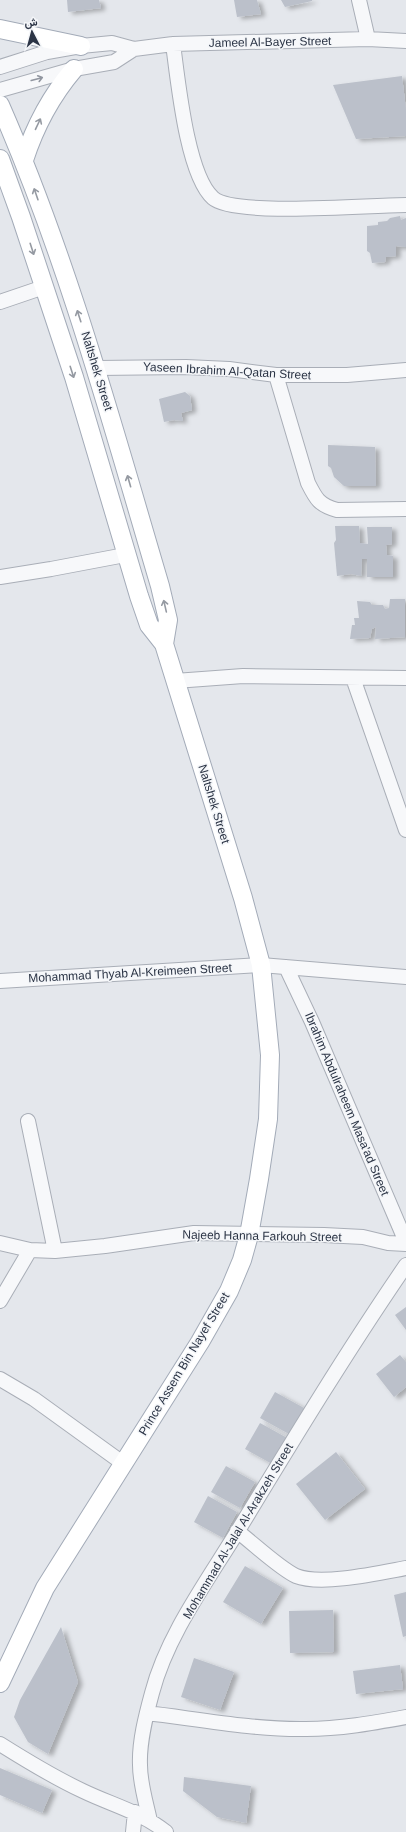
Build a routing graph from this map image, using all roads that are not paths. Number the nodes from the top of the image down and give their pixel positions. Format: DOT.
graph roads {
  1 [pos="359,0"];
  2 [pos="0,29"];
  3 [pos="368,40"];
  4 [pos="406,41"];
  5 [pos="173,44"];
  6 [pos="81,46"];
  7 [pos="134,49"];
  8 [pos="0,67"];
  9 [pos="74,69"];
  10 [pos="0,90"];
  11 [pos="0,105"];
  12 [pos="24,160"];
  13 [pos="1,165"];
  14 [pos="406,205"];
  15 [pos="44,287"];
  16 [pos="0,302"];
  17 [pos="96,368"];
  18 [pos="406,370"];
  19 [pos="276,375"];
  20 [pos="406,509"];
  21 [pos="125,554"];
  22 [pos="0,577"];
  23 [pos="164,644"];
  24 [pos="353,678"];
  25 [pos="406,678"];
  26 [pos="175,681"];
  27 [pos="406,830"];
  28 [pos="261,965"];
  29 [pos="286,967"];
  30 [pos="406,977"];
  31 [pos="0,981"];
  32 [pos="28,1121"];
  33 [pos="249,1235"];
  34 [pos="0,1243"];
  35 [pos="406,1243"];
  36 [pos="30,1250"];
  37 [pos="55,1251"];
  38 [pos="406,1265"];
  39 [pos="0,1301"];
  40 [pos="0,1379"];
  41 [pos="124,1464"];
  42 [pos="237,1531"];
  43 [pos="406,1568"];
  44 [pos="0,1683"];
  45 [pos="147,1713"];
  46 [pos="406,1717"];
  47 [pos="0,1744"];
  48 [pos="135,1812"];
  49 [pos="150,1821"];
  50 [pos="133,1832"];
  51 [pos="166,1832"];
  1 -- 3 [label="street"];
  2 -- 6 [label="main road"];
  3 -- 4 [label="street, Jameel Al-Bayer Street"];
  3 -- 5 [label="street, Jameel Al-Bayer Street"];
  5 -- 7 [label="street, Jameel Al-Bayer Street"];
  5 -- 14 [label="street"];
  6 -- 7 [label="street, Jameel Al-Bayer Street"];
  6 -- 8 [label="street, Jameel Al-Bayer Street"];
  7 -- 9 [label="street, Jameel Al-Bayer Street"];
  10 -- 9 [label="street, Jameel Al-Bayer Street, one-way"];
  12 -- 9 [label="main road, one-way"];
  11 -- 12 [label="main road, Naltshek Street"];
  17 -- 12 [label="main road, Naltshek Street, one-way"];
  13 -- 15 [label="main road, Naltshek Street, one-way"];
  15 -- 16 [label="street"];
  15 -- 21 [label="main road, Naltshek Street, one-way"];
  17 -- 19 [label="street, Yaseen Ibrahim Al-Qatan Street"];
  23 -- 17 [label="main road, Naltshek Street, one-way"];
  18 -- 19 [label="street, Yaseen Ibrahim Al-Qatan Street"];
  19 -- 20 [label="street"];
  21 -- 22 [label="street"];
  21 -- 23 [label="main road, Naltshek Street"];
  23 -- 26 [label="main road, Naltshek Street"];
  24 -- 25 [label="street"];
  24 -- 26 [label="street"];
  24 -- 27 [label="street"];
  26 -- 28 [label="main road, Naltshek Street"];
  28 -- 29 [label="street, Mohammad Thyab Al-Kreimeen Street"];
  28 -- 31 [label="street, Mohammad Thyab Al-Kreimeen Street"];
  28 -- 33 [label="main road, Prince Assem Bin Nayef Street"];
  29 -- 30 [label="street, Mohammad Thyab Al-Kreimeen Street"];
  29 -- 35 [label="street, Ibrahim Abdulraheem Masa'ad Street"];
  32 -- 37 [label="street"];
  33 -- 35 [label="street, Najeeb Hanna Farkouh Street"];
  33 -- 37 [label="street, Najeeb Hanna Farkouh Street"];
  33 -- 41 [label="main road, Prince Assem Bin Nayef Street"];
  34 -- 36 [label="street, Najeeb Hanna Farkouh Street"];
  36 -- 37 [label="street, Najeeb Hanna Farkouh Street"];
  36 -- 39 [label="street"];
  38 -- 42 [label="street, Mohammad Al-Jalal Al-Arakzeh Street"];
  40 -- 41 [label="street"];
  41 -- 44 [label="main road, Prince Assem Bin Nayef Street"];
  42 -- 43 [label="street"];
  42 -- 45 [label="street, Mohammad Al-Jalal Al-Arakzeh Street"];
  45 -- 46 [label="street"];
  45 -- 49 [label="street, Mohammad Al-Jalal Al-Arakzeh Street"];
  47 -- 48 [label="street"];
  48 -- 49 [label="street"];
  48 -- 50 [label="street"];
  49 -- 51 [label="street"];
}
